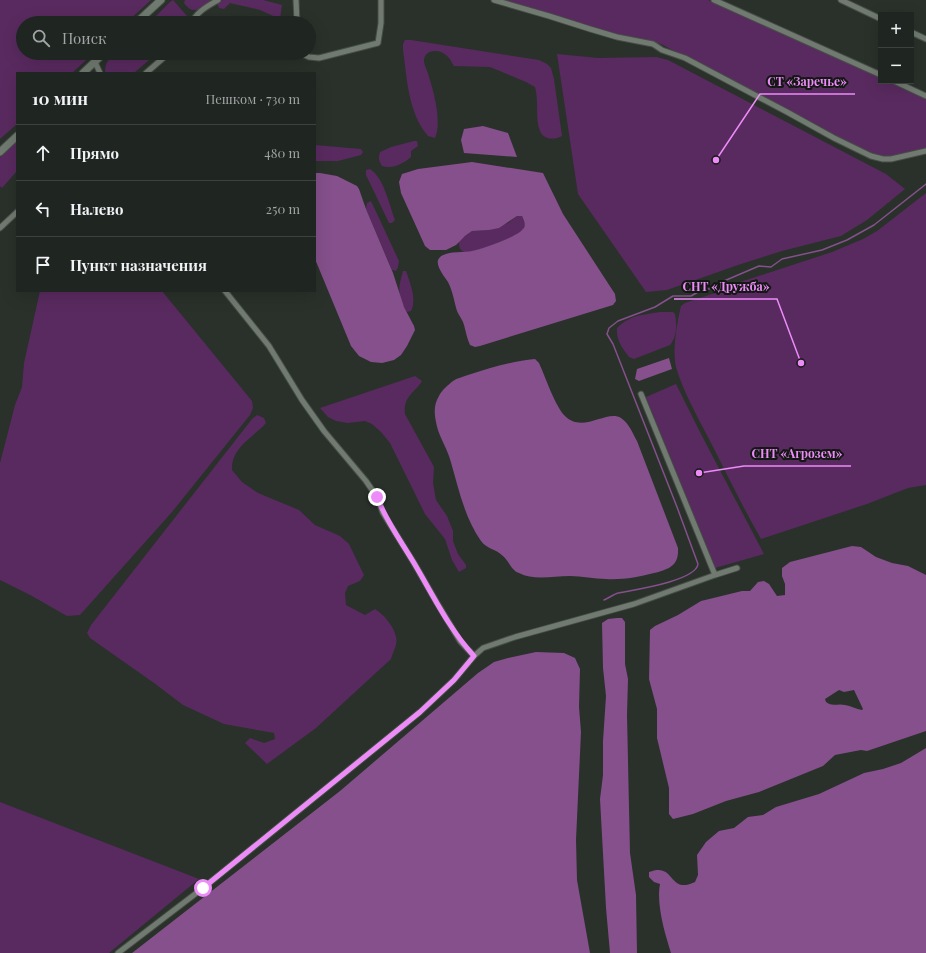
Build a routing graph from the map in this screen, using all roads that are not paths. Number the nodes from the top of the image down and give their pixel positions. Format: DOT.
graph roads {
  1 [pos="161,0"];
  2 [pos="218,0"];
  3 [pos="296,0"];
  4 [pos="381,0"];
  5 [pos="494,0"];
  6 [pos="714,0"];
  7 [pos="841,0"];
  8 [pos="144,16"];
  9 [pos="196,16"];
  10 [pos="297,16"];
  11 [pos="878,18"];
  12 [pos="914,33"];
  13 [pos="926,39"];
  14 [pos="316,58"];
  15 [pos="161,60"];
  16 [pos="95,62"];
  17 [pos="84,72"];
  18 [pos="100,72"];
  19 [pos="147,72"];
  20 [pos="878,74"];
  21 [pos="900,84"];
  22 [pos="926,96"];
  23 [pos="16,137"];
  24 [pos="926,151"];
  25 [pos="0,152"];
  26 [pos="16,213"];
  27 [pos="0,228"];
  28 [pos="226,292"];
  29 [pos="641,394"];
  30 [pos="737,568"];
  31 [pos="715,575"];
  32 [pos="474,656"];
  33 [pos="118,953"];
  1 -- 8 [label="main road"];
  2 -- 9 [label="street"];
  3 -- 10 [label="street"];
  4 -- 14 [label="street"];
  5 -- 24 [label="street"];
  6 -- 20 [label="street"];
  7 -- 11 [label="street"];
  12 -- 13 [label="street"];
  15 -- 19 [label="street"];
  16 -- 17 [label="main road"];
  16 -- 18 [label="street"];
  21 -- 22 [label="street"];
  23 -- 25 [label="main road"];
  26 -- 27 [label="street"];
  28 -- 32 [label="street"];
  29 -- 31 [label="street"];
  30 -- 31 [label="street"];
  31 -- 32 [label="street"];
  32 -- 33 [label="street"];
}
